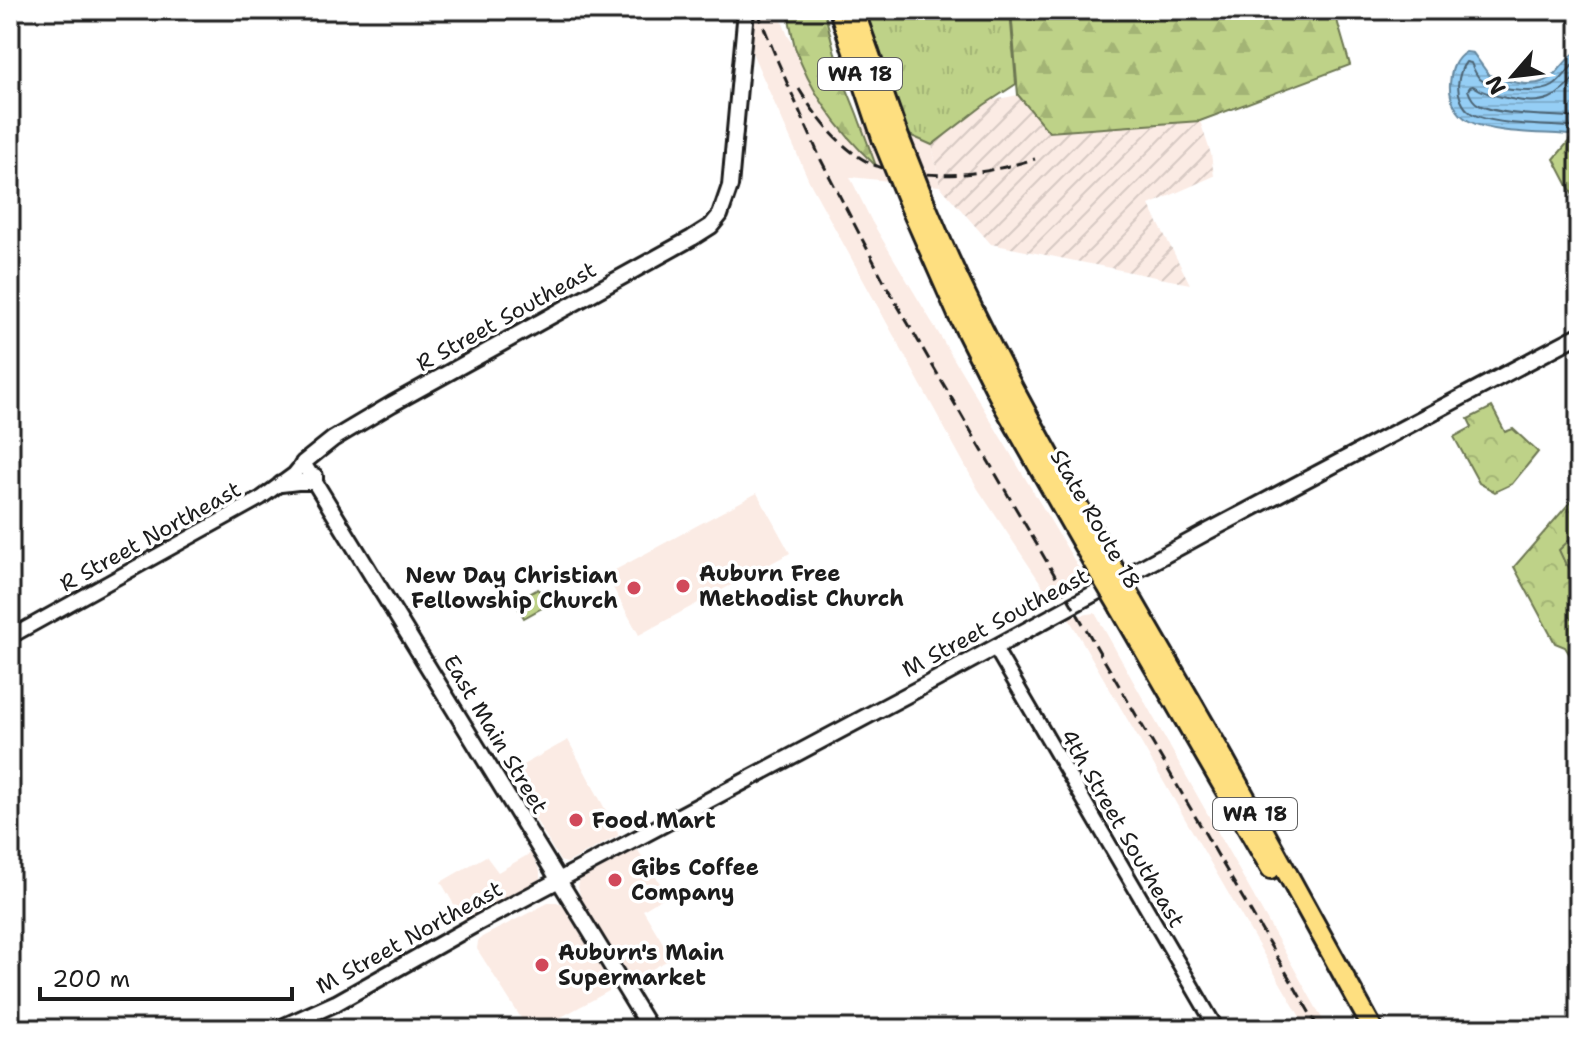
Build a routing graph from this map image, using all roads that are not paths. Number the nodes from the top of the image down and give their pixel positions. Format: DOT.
graph roads {
  1 [pos="746,10"];
  2 [pos="839,10"];
  3 [pos="854,10"];
  4 [pos="890,135"];
  5 [pos="1579,335"];
  6 [pos="324,445"];
  7 [pos="303,463"];
  8 [pos="315,482"];
  9 [pos="281,484"];
  10 [pos="1126,604"];
  11 [pos="10,637"];
  12 [pos="995,648"];
  13 [pos="559,881"];
  14 [pos="278,1029"];
  15 [pos="650,1029"];
  16 [pos="1217,1029"];
  17 [pos="1360,1029"];
  18 [pos="1373,1029"];
  1 -- 6 [label="main road, R Street Southeast"];
  2 -- 4 [label="highway, State Route 18 / WA 18"];
  3 -- 4 [label="highway, State Route 18 / WA 18"];
  4 -- 10 [label="highway, State Route 18 / WA 18, bridge"];
  5 -- 12 [label="main road, M Street Southeast"];
  6 -- 7 [label="main road, R Street Southeast"];
  6 -- 8 [label="main road"];
  7 -- 8 [label="main road, East Main Street"];
  7 -- 9 [label="street, R Street Northeast"];
  8 -- 9 [label="main road"];
  8 -- 13 [label="main road, East Main Street"];
  9 -- 11 [label="street, R Street Northeast"];
  10 -- 17 [label="highway, State Route 18 / WA 18"];
  10 -- 18 [label="highway, State Route 18 / WA 18"];
  12 -- 13 [label="main road, M Street Southeast"];
  12 -- 16 [label="street, 4th Street Southeast"];
  13 -- 14 [label="main road, M Street Northeast"];
  13 -- 15 [label="main road, East Main Street"];
}
